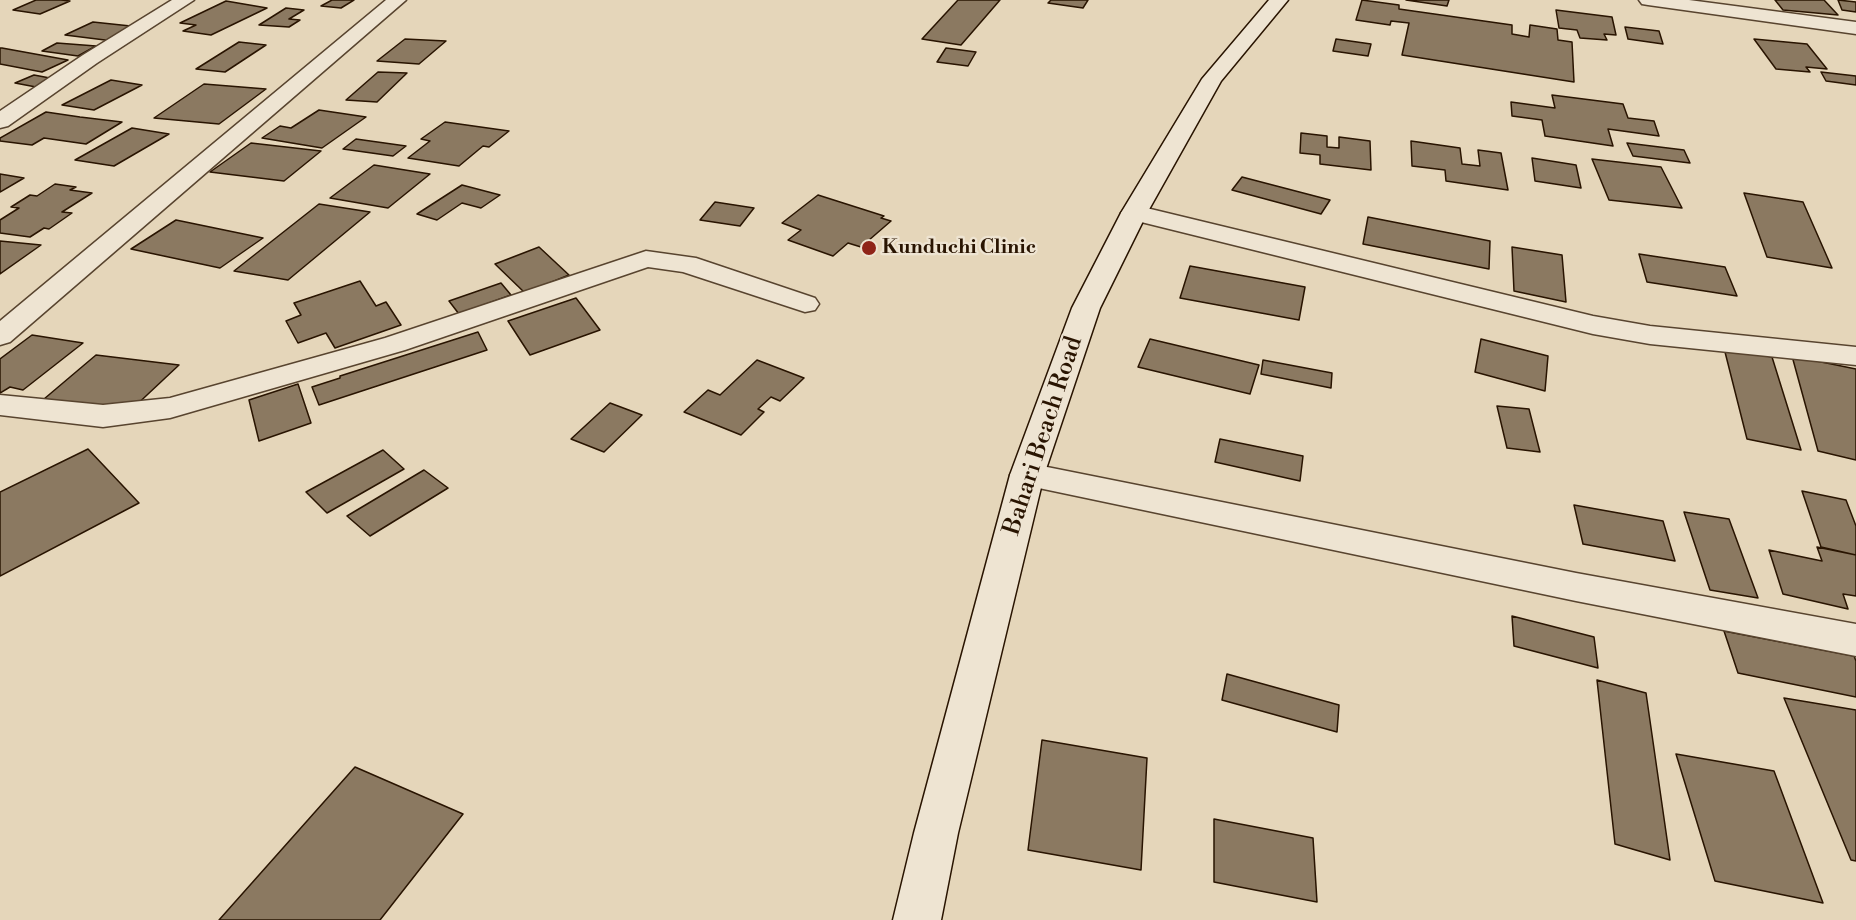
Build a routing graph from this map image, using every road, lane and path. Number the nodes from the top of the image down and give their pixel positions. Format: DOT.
graph roads {
  1 [pos="184,0"];
  2 [pos="397,0"];
  3 [pos="1279,0"];
  4 [pos="1648,0"];
  5 [pos="1856,27"];
  6 [pos="0,121"];
  7 [pos="1134,213"];
  8 [pos="805,304"];
  9 [pos="0,336"];
  10 [pos="1856,356"];
  11 [pos="0,405"];
  12 [pos="1027,475"];
  13 [pos="1856,640"];
  14 [pos="917,920"];
  1 -- 6 [label="street"];
  2 -- 9 [label="street"];
  3 -- 7 [label="street, Bahari Beach Road"];
  4 -- 5 [label="street"];
  7 -- 10 [label="street"];
  7 -- 12 [label="street, Bahari Beach Road"];
  8 -- 11 [label="street"];
  12 -- 13 [label="street"];
  12 -- 14 [label="street, Bahari Beach Road"];
}
